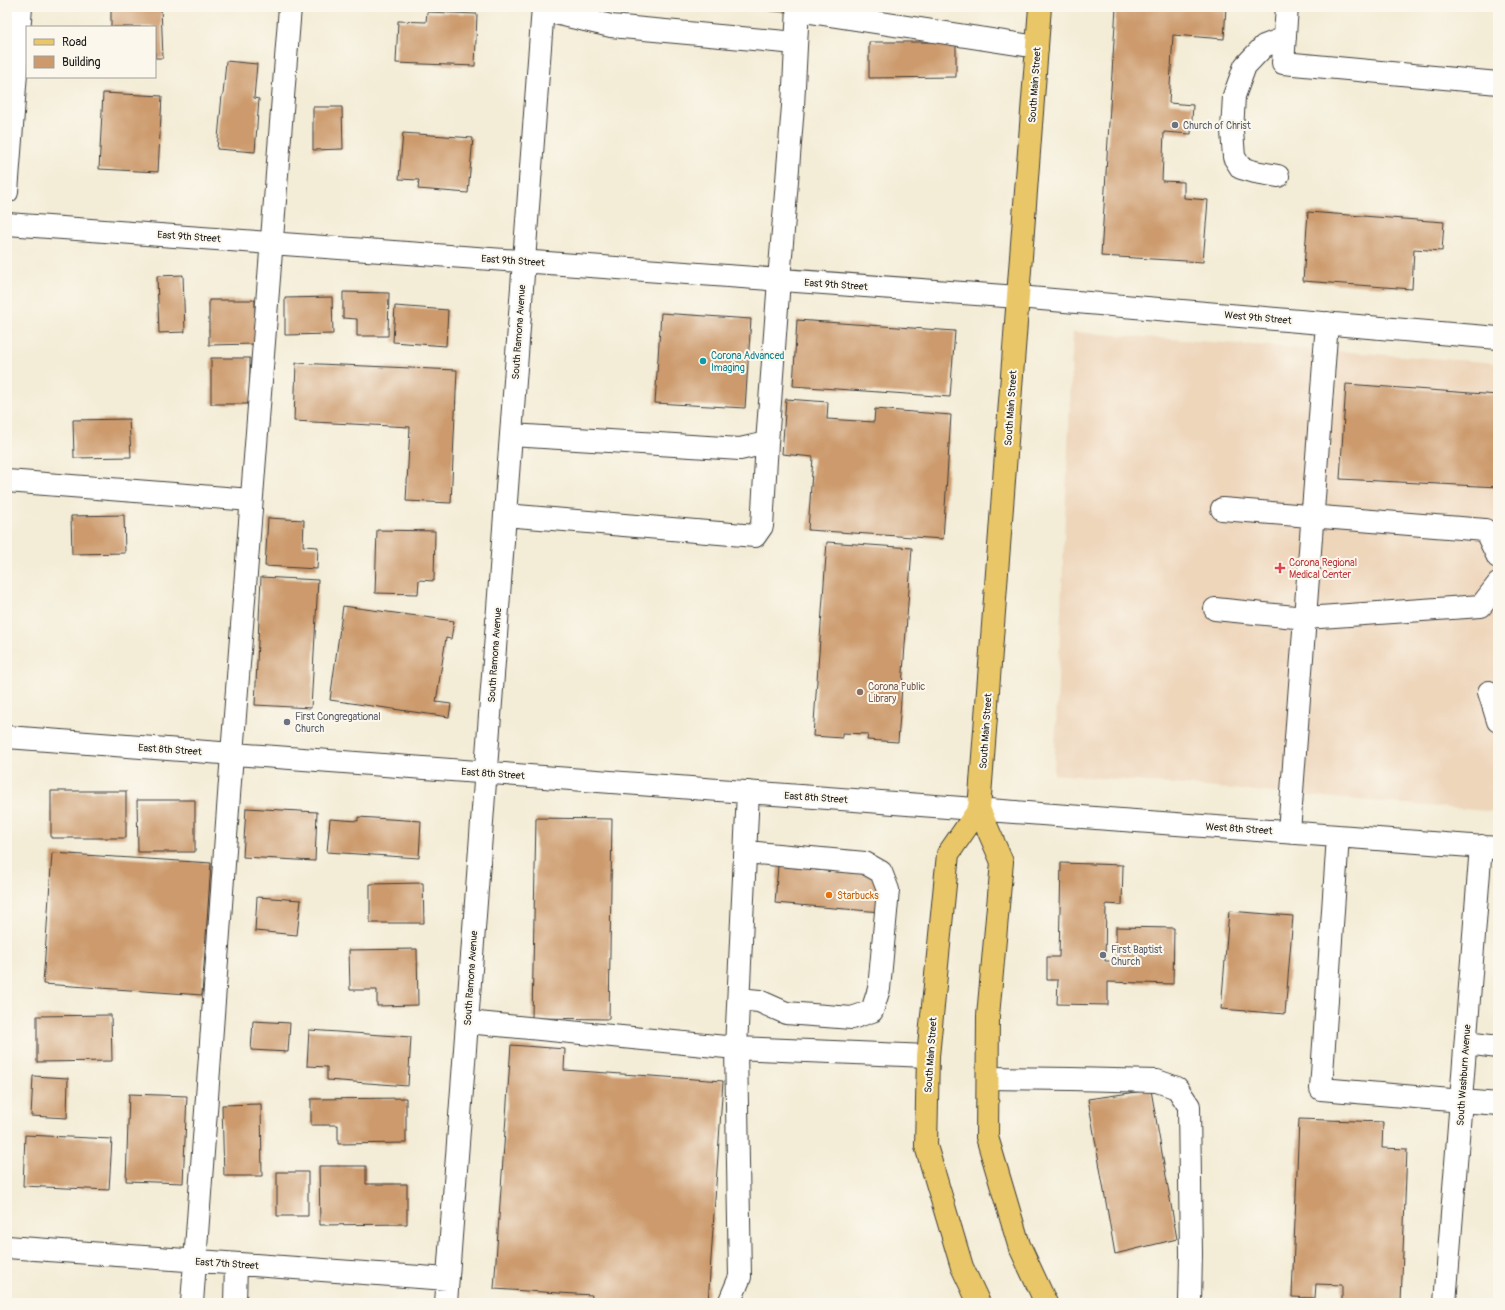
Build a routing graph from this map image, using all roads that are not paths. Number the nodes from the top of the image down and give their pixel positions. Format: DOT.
graph roads {
  1 [pos="21,7"];
  2 [pos="290,7"];
  3 [pos="1040,7"];
  4 [pos="1287,7"];
  5 [pos="542,8"];
  6 [pos="798,8"];
  7 [pos="1285,38"];
  8 [pos="796,43"];
  9 [pos="1037,47"];
  10 [pos="1498,83"];
  11 [pos="1278,176"];
  12 [pos="7,192"];
  13 [pos="7,224"];
  14 [pos="271,242"];
  15 [pos="524,261"];
  16 [pos="779,280"];
  17 [pos="1018,297"];
  18 [pos="1327,323"];
  19 [pos="1498,338"];
  20 [pos="510,435"];
  21 [pos="767,443"];
  22 [pos="7,481"];
  23 [pos="251,500"];
  24 [pos="1222,509"];
  25 [pos="505,515"];
  26 [pos="1312,516"];
  27 [pos="1498,557"];
  28 [pos="1498,584"];
  29 [pos="1215,609"];
  30 [pos="1305,618"];
  31 [pos="1489,692"];
  32 [pos="1498,721"];
  33 [pos="7,737"];
  34 [pos="232,754"];
  35 [pos="485,772"];
  36 [pos="748,792"];
  37 [pos="979,809"];
  38 [pos="1289,832"];
  39 [pos="1338,836"];
  40 [pos="1490,847"];
  41 [pos="746,852"];
  42 [pos="738,999"];
  43 [pos="467,1022"];
  44 [pos="1466,1044"];
  45 [pos="1498,1047"];
  46 [pos="736,1048"];
  47 [pos="928,1056"];
  48 [pos="988,1078"];
  49 [pos="1461,1101"];
  50 [pos="1498,1104"];
  51 [pos="7,1247"];
  52 [pos="195,1261"];
  53 [pos="236,1264"];
  54 [pos="447,1279"];
  55 [pos="192,1303"];
  56 [pos="235,1303"];
  57 [pos="446,1303"];
  58 [pos="729,1303"];
  59 [pos="979,1303"];
  60 [pos="1046,1303"];
  61 [pos="1190,1303"];
  62 [pos="1445,1303"];
  1 -- 12 [label="street"];
  2 -- 14 [label="street"];
  3 -- 9 [label="main road, South Main Street"];
  4 -- 7 [label="street"];
  5 -- 8 [label="street"];
  5 -- 15 [label="street, South Ramona Avenue"];
  6 -- 8 [label="street"];
  6 -- 9 [label="street"];
  7 -- 10 [label="street"];
  7 -- 11 [label="street"];
  8 -- 16 [label="street"];
  9 -- 17 [label="main road, South Main Street"];
  13 -- 14 [label="street, East 9th Street"];
  14 -- 15 [label="street, East 9th Street"];
  14 -- 23 [label="street"];
  15 -- 16 [label="street, East 9th Street"];
  15 -- 20 [label="street, South Ramona Avenue"];
  16 -- 17 [label="street, East 9th Street"];
  16 -- 21 [label="street"];
  17 -- 18 [label="street, West 9th Street"];
  17 -- 37 [label="main road, South Main Street"];
  18 -- 19 [label="street, West 9th Street"];
  18 -- 26 [label="street"];
  20 -- 21 [label="street"];
  20 -- 25 [label="street, South Ramona Avenue"];
  21 -- 25 [label="street"];
  22 -- 23 [label="street"];
  23 -- 34 [label="street"];
  24 -- 26 [label="street"];
  25 -- 35 [label="street, South Ramona Avenue"];
  26 -- 27 [label="street"];
  26 -- 30 [label="street"];
  28 -- 30 [label="street"];
  29 -- 30 [label="street"];
  30 -- 38 [label="street"];
  31 -- 32 [label="street"];
  33 -- 34 [label="street, East 8th Street"];
  34 -- 35 [label="street, East 8th Street"];
  34 -- 52 [label="street"];
  35 -- 36 [label="street, East 8th Street"];
  35 -- 43 [label="street, South Ramona Avenue"];
  36 -- 37 [label="street, East 8th Street"];
  36 -- 41 [label="street"];
  37 -- 38 [label="street, West 8th Street"];
  37 -- 47 [label="main road, South Main Street"];
  37 -- 48 [label="main road, South Main Street"];
  38 -- 39 [label="street, West 8th Street"];
  39 -- 40 [label="street, West 8th Street"];
  39 -- 49 [label="street"];
  40 -- 44 [label="street, South Washburn Avenue"];
  41 -- 42 [label="street"];
  41 -- 42 [label="street"];
  42 -- 46 [label="street"];
  43 -- 46 [label="street"];
  43 -- 54 [label="street, South Ramona Avenue"];
  44 -- 45 [label="street"];
  44 -- 49 [label="street, South Washburn Avenue"];
  46 -- 47 [label="street"];
  46 -- 58 [label="street"];
  47 -- 59 [label="main road, South Main Street"];
  48 -- 60 [label="main road, South Main Street"];
  48 -- 61 [label="street"];
  49 -- 50 [label="street"];
  49 -- 62 [label="street, South Washburn Avenue"];
  51 -- 52 [label="street, East 7th Street"];
  52 -- 53 [label="street, East 7th Street"];
  52 -- 55 [label="street"];
  53 -- 54 [label="street, East 7th Street"];
  53 -- 56 [label="street"];
  54 -- 57 [label="street, South Ramona Avenue"];
}
